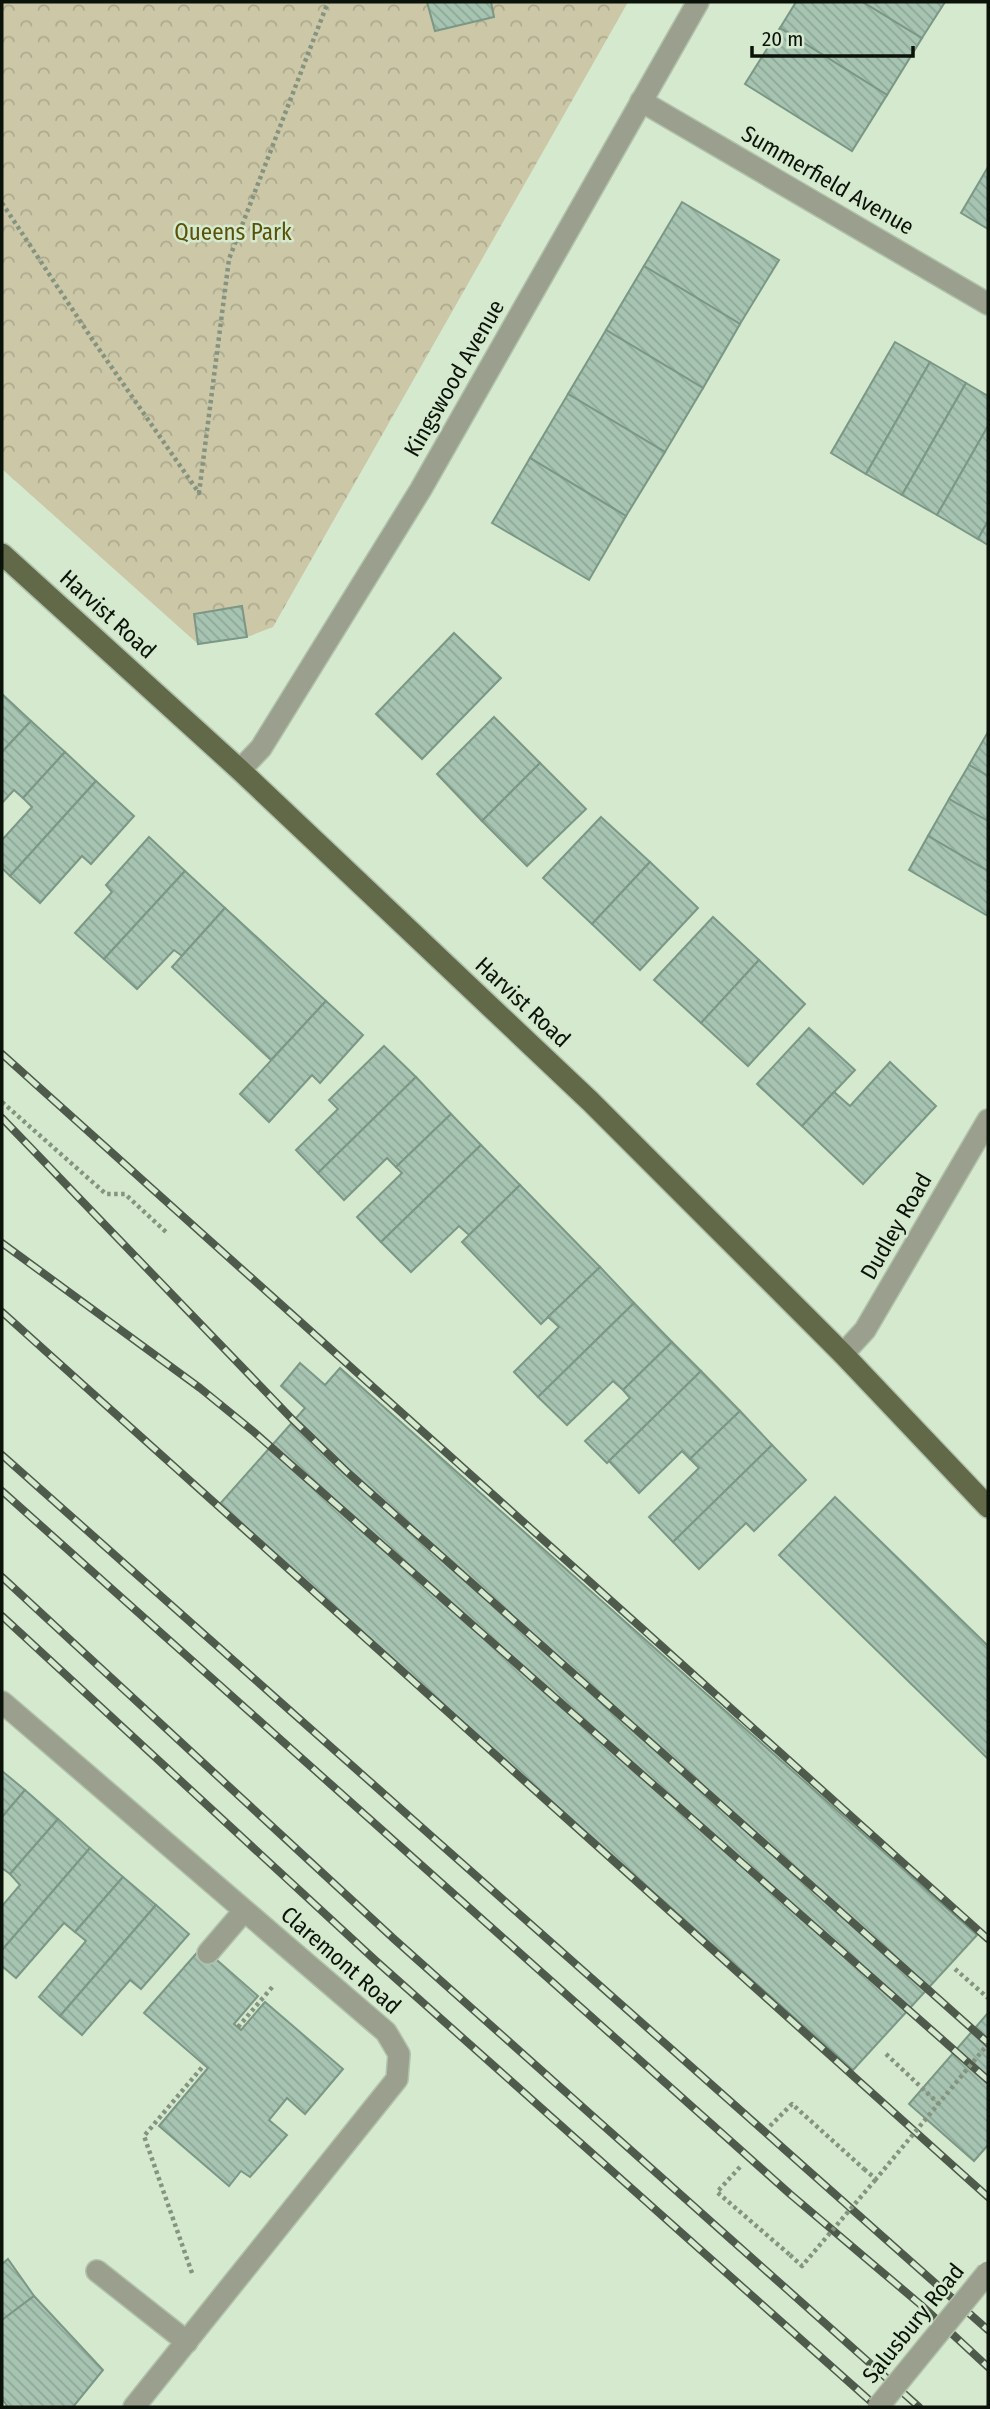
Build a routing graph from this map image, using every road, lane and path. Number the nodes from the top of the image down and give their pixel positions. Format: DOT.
graph roads {
  1 [pos="328,2"];
  2 [pos="698,2"];
  3 [pos="641,101"];
  4 [pos="2,203"];
  5 [pos="988,304"];
  6 [pos="2,554"];
  7 [pos="240,770"];
  8 [pos="2,1102"];
  9 [pos="988,1120"];
  10 [pos="166,1232"];
  11 [pos="843,1354"];
  12 [pos="986,1502"];
  13 [pos="2,1702"];
  14 [pos="244,1911"];
  15 [pos="208,1953"];
  16 [pos="299,1957"];
  17 [pos="955,1969"];
  18 [pos="988,1998"];
  19 [pos="238,2027"];
  20 [pos="988,2045"];
  21 [pos="886,2054"];
  22 [pos="204,2065"];
  23 [pos="939,2104"];
  24 [pos="770,2126"];
  25 [pos="740,2167"];
  26 [pos="876,2179"];
  27 [pos="97,2270"];
  28 [pos="988,2272"];
  29 [pos="207,2317"];
  30 [pos="187,2342"];
  31 [pos="134,2407"];
  32 [pos="878,2407"];
  1 -- 4 [label="path"];
  2 -- 3 [label="street, Kingswood Avenue"];
  3 -- 5 [label="street, Summerfield Avenue"];
  3 -- 7 [label="street, Kingswood Avenue"];
  6 -- 7 [label="main road, Harvist Road"];
  7 -- 11 [label="main road, Harvist Road"];
  8 -- 10 [label="path"];
  9 -- 11 [label="street, Dudley Road"];
  11 -- 12 [label="main road, Harvist Road"];
  13 -- 14 [label="street, Claremont Road"];
  14 -- 15 [label="street"];
  14 -- 16 [label="street, Claremont Road"];
  16 -- 19 [label="path"];
  16 -- 29 [label="street, Claremont Road"];
  17 -- 18 [label="path"];
  20 -- 23 [label="path, bridge"];
  21 -- 23 [label="path"];
  22 -- 29 [label="path"];
  23 -- 26 [label="path, bridge"];
  24 -- 26 [label="path, bridge"];
  25 -- 26 [label="path, bridge"];
  27 -- 30 [label="street"];
  28 -- 32 [label="street, Salusbury Road, bridge"];
  29 -- 30 [label="street, Claremont Road"];
  30 -- 31 [label="street, Claremont Road"];
}
